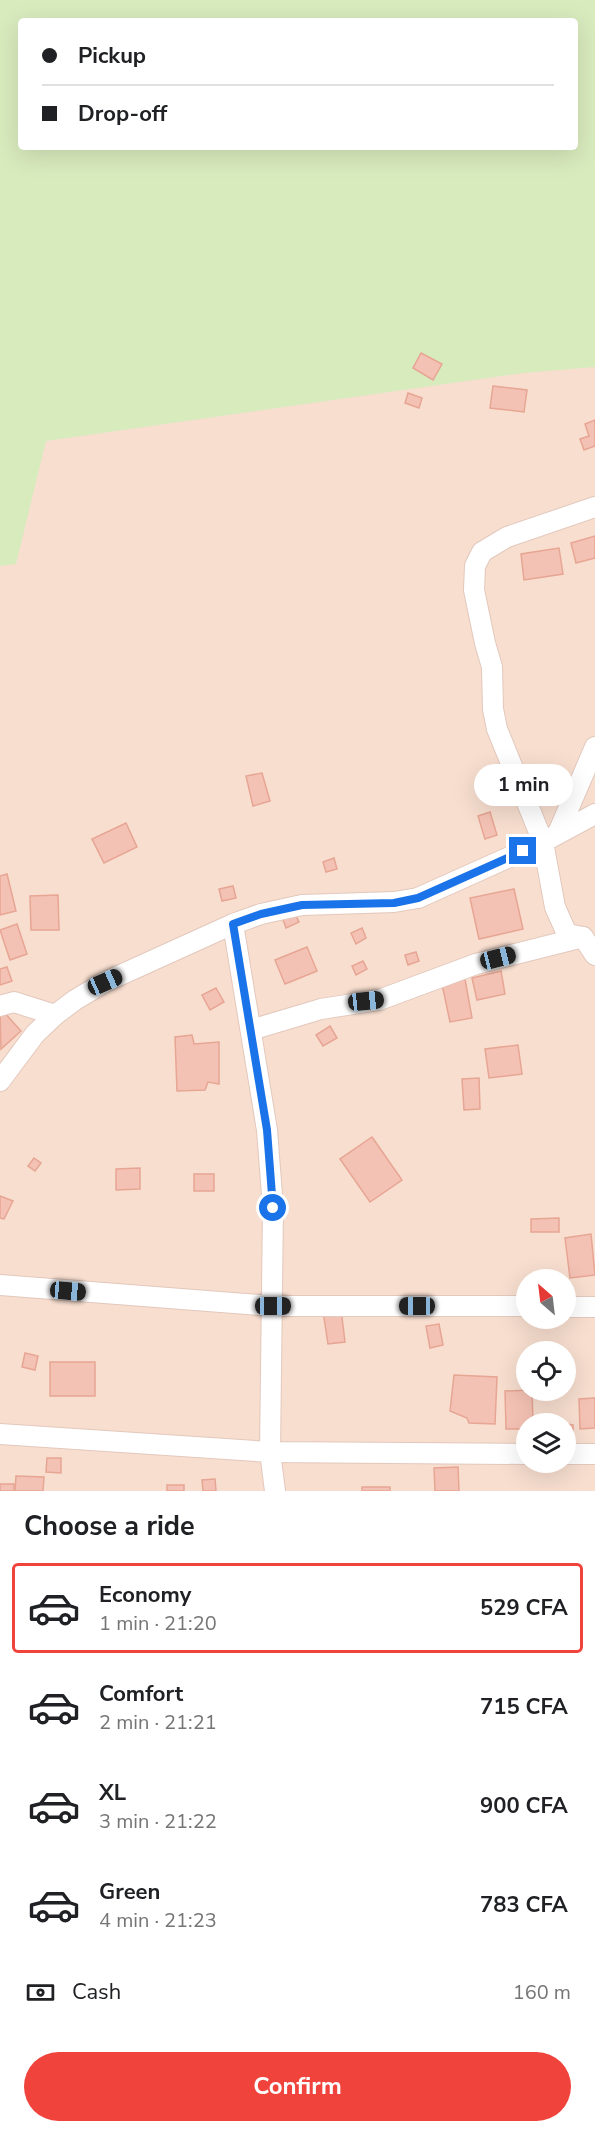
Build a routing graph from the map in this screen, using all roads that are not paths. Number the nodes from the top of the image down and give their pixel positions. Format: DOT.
graph roads {
  1 [pos="595,507"];
  2 [pos="595,747"];
  3 [pos="595,814"];
  4 [pos="551,837"];
  5 [pos="233,924"];
  6 [pos="583,937"];
  7 [pos="595,955"];
  8 [pos="0,1006"];
  9 [pos="55,1015"];
  10 [pos="251,1030"];
  11 [pos="0,1081"];
  12 [pos="0,1286"];
  13 [pos="273,1306"];
  14 [pos="516,1306"];
  15 [pos="576,1307"];
  16 [pos="595,1308"];
  17 [pos="0,1434"];
  18 [pos="270,1452"];
  19 [pos="516,1454"];
  20 [pos="576,1454"];
  21 [pos="595,1454"];
  22 [pos="275,1491"];
  1 -- 4 [label="street"];
  2 -- 4 [label="street"];
  3 -- 4 [label="street"];
  4 -- 5 [label="street"];
  4 -- 6 [label="street"];
  5 -- 9 [label="street"];
  5 -- 10 [label="street"];
  6 -- 7 [label="street"];
  6 -- 10 [label="street"];
  8 -- 9 [label="street"];
  9 -- 11 [label="street"];
  10 -- 13 [label="street"];
  12 -- 13 [label="street"];
  13 -- 14 [label="street"];
  13 -- 18 [label="street"];
  15 -- 16 [label="street"];
  17 -- 18 [label="street"];
  18 -- 19 [label="street"];
  18 -- 22 [label="street"];
  20 -- 21 [label="street"];
}
